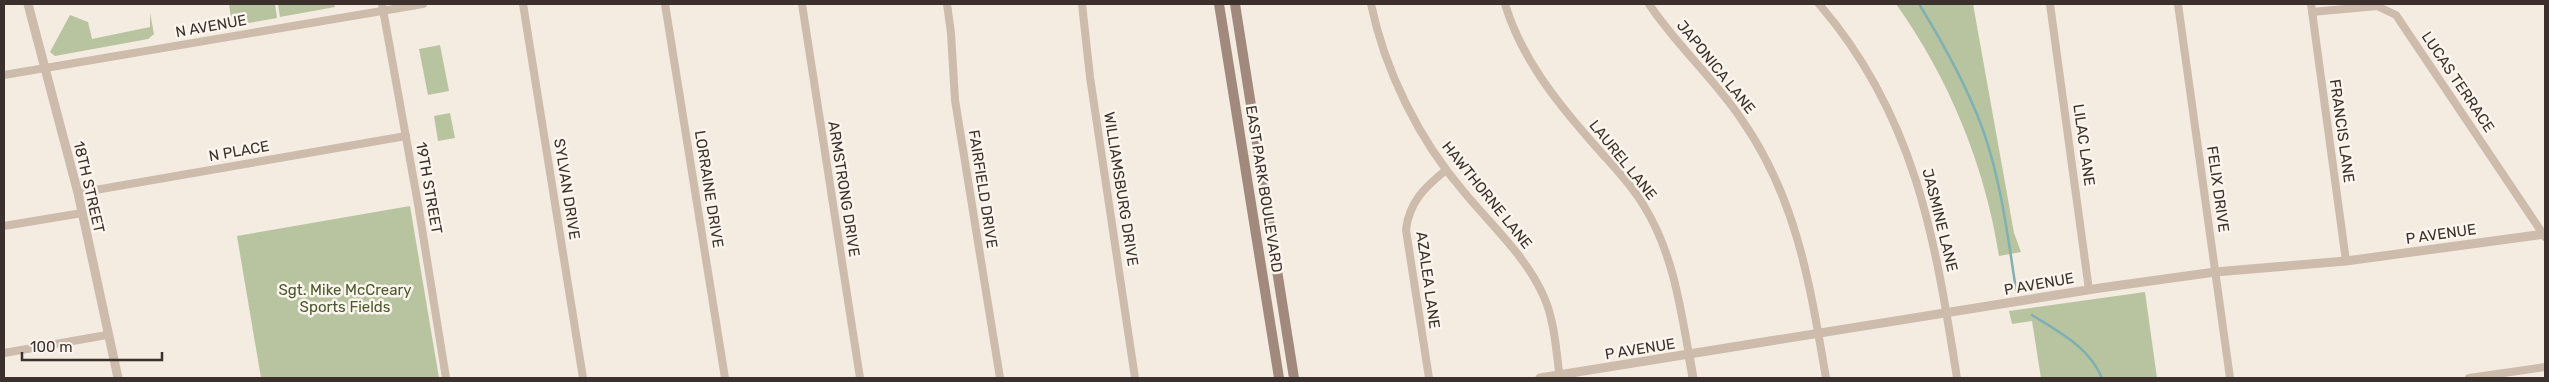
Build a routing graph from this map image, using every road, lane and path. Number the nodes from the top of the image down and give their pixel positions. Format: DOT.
graph roads {
  1 [pos="28,4"];
  2 [pos="423,4"];
  3 [pos="523,4"];
  4 [pos="665,4"];
  5 [pos="802,4"];
  6 [pos="947,4"];
  7 [pos="1082,4"];
  8 [pos="1219,4"];
  9 [pos="1235,4"];
  10 [pos="1372,4"];
  11 [pos="1505,4"];
  12 [pos="1649,4"];
  13 [pos="1819,4"];
  14 [pos="2050,4"];
  15 [pos="2178,4"];
  16 [pos="382,7"];
  17 [pos="2311,8"];
  18 [pos="44,69"];
  19 [pos="4,75"];
  20 [pos="406,136"];
  21 [pos="1446,170"];
  22 [pos="78,193"];
  23 [pos="82,213"];
  24 [pos="4,226"];
  25 [pos="2545,235"];
  26 [pos="2346,261"];
  27 [pos="2216,272"];
  28 [pos="2090,290"];
  29 [pos="1947,314"];
  30 [pos="1819,334"];
  31 [pos="108,336"];
  32 [pos="4,353"];
  33 [pos="1689,355"];
  34 [pos="2545,367"];
  35 [pos="1560,377"];
  36 [pos="118,378"];
  37 [pos="446,378"];
  38 [pos="583,378"];
  39 [pos="725,378"];
  40 [pos="860,378"];
  41 [pos="1000,378"];
  42 [pos="1136,378"];
  43 [pos="1279,378"];
  44 [pos="1294,378"];
  45 [pos="1429,378"];
  46 [pos="1540,378"];
  47 [pos="1693,378"];
  48 [pos="1826,378"];
  49 [pos="1957,378"];
  50 [pos="2230,378"];
  51 [pos="2469,378"];
  1 -- 18 [label="street, 18TH STREET"];
  2 -- 16 [label="street, N AVENUE"];
  3 -- 38 [label="street, SYLVAN DRIVE"];
  4 -- 39 [label="street, LORRAINE DRIVE"];
  5 -- 40 [label="street, ARMSTRONG DRIVE"];
  6 -- 41 [label="street, FAIRFIELD DRIVE"];
  7 -- 42 [label="street, WILLIAMSBURG DRIVE"];
  8 -- 43 [label="main road, EAST PARK BOULEVARD"];
  9 -- 44 [label="main road, EAST PARK BOULEVARD"];
  10 -- 21 [label="street, HAWTHORNE LANE"];
  11 -- 33 [label="street, LAUREL LANE"];
  12 -- 30 [label="street, JAPONICA LANE"];
  13 -- 29 [label="street, JASMINE LANE"];
  14 -- 28 [label="street, LILAC LANE"];
  15 -- 27 [label="street, FELIX DRIVE"];
  16 -- 18 [label="street, N AVENUE"];
  16 -- 20 [label="street, 19TH STREET"];
  17 -- 25 [label="street, LUCAS TERRACE"];
  17 -- 26 [label="street, FRANCIS LANE"];
  18 -- 19 [label="street, N AVENUE"];
  18 -- 22 [label="street, 18TH STREET"];
  20 -- 22 [label="street, N PLACE"];
  20 -- 37 [label="street, 19TH STREET"];
  21 -- 35 [label="street, HAWTHORNE LANE"];
  21 -- 45 [label="street, AZALEA LANE"];
  22 -- 23 [label="street, 18TH STREET"];
  23 -- 24 [label="street"];
  23 -- 31 [label="street, 18TH STREET"];
  25 -- 26 [label="street, P AVENUE"];
  26 -- 27 [label="street, P AVENUE"];
  27 -- 28 [label="street, P AVENUE"];
  27 -- 50 [label="street, FELIX DRIVE"];
  28 -- 29 [label="street, P AVENUE"];
  29 -- 30 [label="street, P AVENUE"];
  29 -- 49 [label="street, JASMINE LANE"];
  30 -- 33 [label="street, P AVENUE"];
  30 -- 48 [label="street, JAPONICA LANE"];
  31 -- 32 [label="street"];
  31 -- 36 [label="street, 18TH STREET"];
  33 -- 35 [label="street, P AVENUE"];
  33 -- 47 [label="street, LAUREL LANE"];
  34 -- 51 [label="street"];
  35 -- 46 [label="street, P AVENUE"];
}
